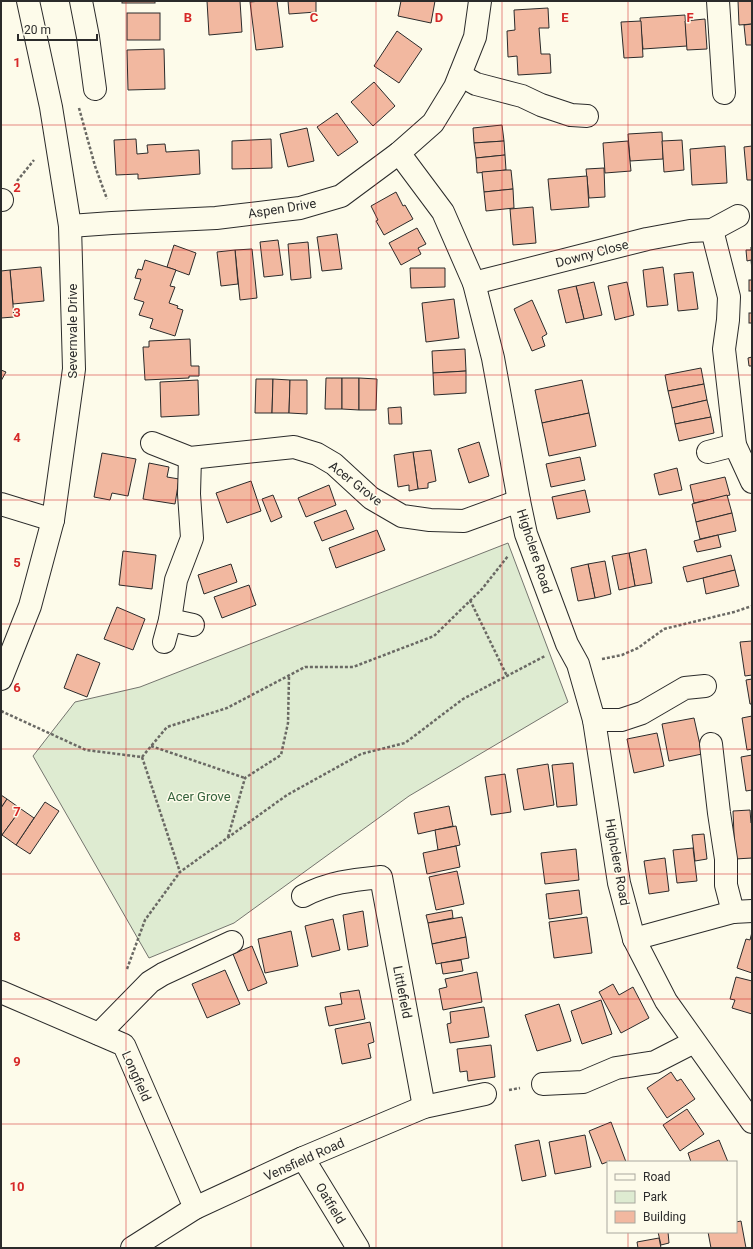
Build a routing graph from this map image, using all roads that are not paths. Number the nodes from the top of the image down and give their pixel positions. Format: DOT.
graph roads {
  1 [pos="28,1"];
  2 [pos="81,1"];
  3 [pos="480,1"];
  4 [pos="718,1"];
  5 [pos="460,75"];
  6 [pos="95,88"];
  7 [pos="724,93"];
  8 [pos="587,116"];
  9 [pos="398,153"];
  10 [pos="738,216"];
  11 [pos="70,226"];
  12 [pos="712,230"];
  13 [pos="474,283"];
  14 [pos="152,443"];
  15 [pos="735,445"];
  16 [pos="708,452"];
  17 [pos="190,458"];
  18 [pos="752,482"];
  19 [pos="519,501"];
  20 [pos="1,504"];
  21 [pos="53,520"];
  22 [pos="170,620"];
  23 [pos="193,625"];
  24 [pos="164,642"];
  25 [pos="1,679"];
  26 [pos="705,686"];
  27 [pos="594,720"];
  28 [pos="711,744"];
  29 [pos="303,896"];
  30 [pos="743,911"];
  31 [pos="634,939"];
  32 [pos="232,942"];
  33 [pos="1,992"];
  34 [pos="99,1034"];
  35 [pos="694,1042"];
  36 [pos="544,1084"];
  37 [pos="485,1094"];
  38 [pos="424,1108"];
  39 [pos="752,1122"];
  40 [pos="303,1158"];
  41 [pos="195,1208"];
  42 [pos="132,1248"];
  43 [pos="358,1248"];
  1 -- 11 [label="street, Severnvale Drive"];
  2 -- 6 [label="street"];
  3 -- 5 [label="street, Aspen Drive"];
  4 -- 7 [label="street"];
  5 -- 8 [label="street"];
  5 -- 9 [label="street, Aspen Drive"];
  9 -- 11 [label="street, Aspen Drive"];
  9 -- 13 [label="street, Highclere Road"];
  10 -- 12 [label="street, Downy Close"];
  11 -- 21 [label="street, Severnvale Drive"];
  12 -- 13 [label="street, Downy Close"];
  12 -- 15 [label="street"];
  13 -- 19 [label="street, Highclere Road"];
  14 -- 17 [label="street, Acer Grove"];
  15 -- 16 [label="street"];
  15 -- 18 [label="street"];
  17 -- 19 [label="street, Acer Grove"];
  17 -- 22 [label="street"];
  19 -- 27 [label="street, Highclere Road"];
  20 -- 21 [label="street"];
  21 -- 25 [label="street, Severnvale Drive"];
  22 -- 23 [label="street"];
  22 -- 24 [label="street"];
  26 -- 27 [label="street"];
  27 -- 31 [label="street, Highclere Road"];
  28 -- 30 [label="street"];
  29 -- 38 [label="street, Littlefield"];
  30 -- 31 [label="street"];
  31 -- 35 [label="street, Highclere Road"];
  32 -- 34 [label="street"];
  33 -- 34 [label="street, Longfield"];
  34 -- 41 [label="street, Longfield"];
  35 -- 36 [label="street"];
  35 -- 39 [label="street, Highclere Road"];
  37 -- 38 [label="street, Vensfield Road"];
  38 -- 40 [label="street, Vensfield Road"];
  40 -- 41 [label="street, Vensfield Road"];
  40 -- 43 [label="street, Oatfield"];
  41 -- 42 [label="street, Vensfield Road"];
}
